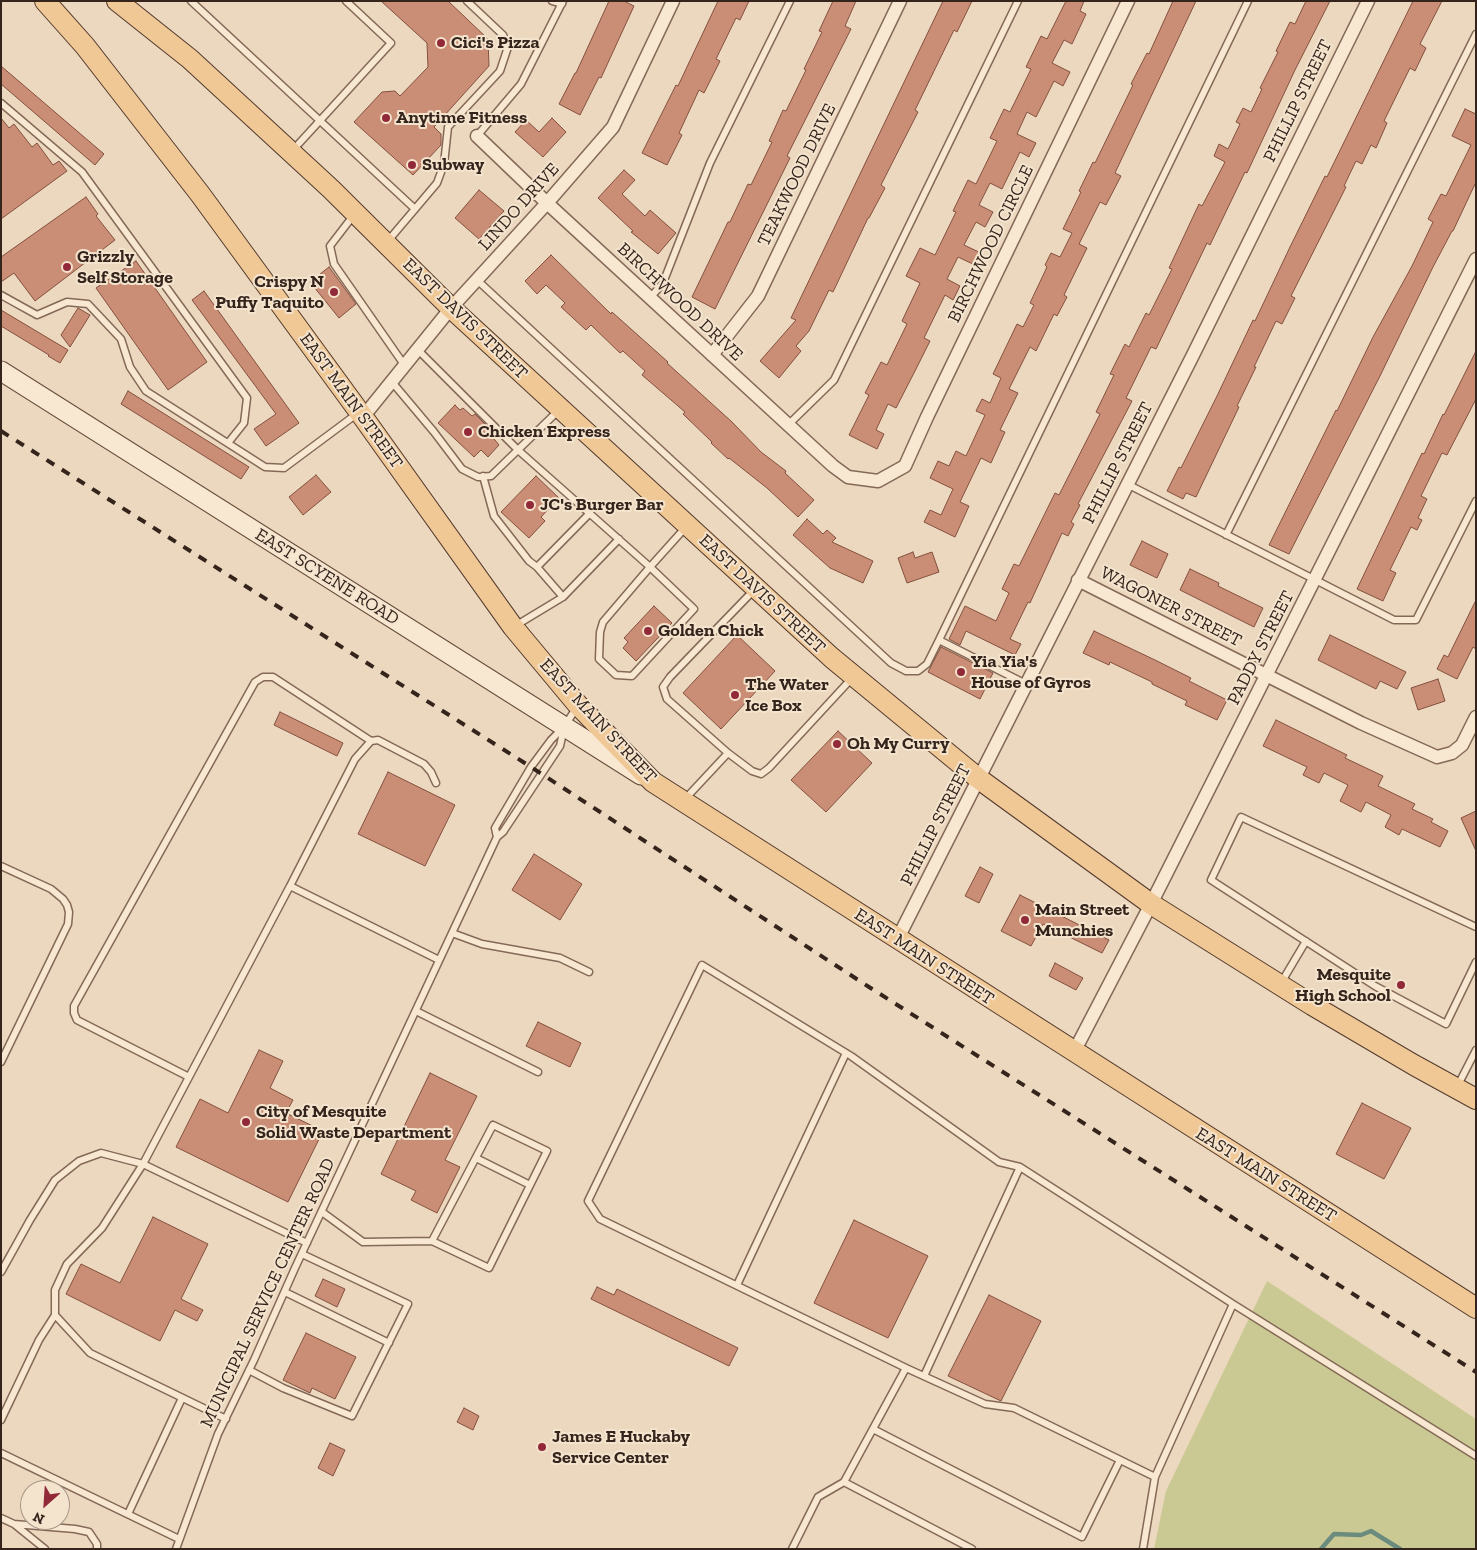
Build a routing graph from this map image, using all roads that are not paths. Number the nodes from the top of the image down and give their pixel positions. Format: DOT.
graph roads {
  1 [pos="45,1"];
  2 [pos="117,1"];
  3 [pos="191,1"];
  4 [pos="346,1"];
  5 [pos="467,1"];
  6 [pos="552,1"];
  7 [pos="672,1"];
  8 [pos="790,1"];
  9 [pos="900,1"];
  10 [pos="1018,1"];
  11 [pos="1128,1"];
  12 [pos="1248,1"];
  13 [pos="1368,1"];
  14 [pos="562,3"];
  15 [pos="1476,34"];
  16 [pos="1,103"];
  17 [pos="321,120"];
  18 [pos="476,136"];
  19 [pos="291,152"];
  20 [pos="547,203"];
  21 [pos="415,209"];
  22 [pos="355,213"];
  23 [pos="386,243"];
  24 [pos="1476,259"];
  25 [pos="477,280"];
  26 [pos="1,295"];
  27 [pos="650,298"];
  28 [pos="451,308"];
  29 [pos="418,350"];
  30 [pos="712,355"];
  31 [pos="405,366"];
  32 [pos="1,371"];
  33 [pos="392,382"];
  34 [pos="561,409"];
  35 [pos="361,415"];
  36 [pos="788,425"];
  37 [pos="228,443"];
  38 [pos="518,450"];
  39 [pos="483,476"];
  40 [pos="869,479"];
  41 [pos="1127,484"];
  42 [pos="1476,500"];
  43 [pos="590,513"];
  44 [pos="688,526"];
  45 [pos="1226,535"];
  46 [pos="619,539"];
  47 [pos="537,567"];
  48 [pos="650,567"];
  49 [pos="1078,580"];
  50 [pos="1315,580"];
  51 [pos="756,588"];
  52 [pos="563,597"];
  53 [pos="513,627"];
  54 [pos="939,640"];
  55 [pos="1267,675"];
  56 [pos="854,677"];
  57 [pos="1026,684"];
  58 [pos="578,705"];
  59 [pos="1476,717"];
  60 [pos="564,727"];
  61 [pos="371,741"];
  62 [pos="728,753"];
  63 [pos="979,779"];
  64 [pos="653,782"];
  65 [pos="436,783"];
  66 [pos="683,801"];
  67 [pos="497,837"];
  68 [pos="1,866"];
  69 [pos="290,886"];
  70 [pos="1151,904"];
  71 [pos="1476,927"];
  72 [pos="452,933"];
  73 [pos="897,940"];
  74 [pos="1306,941"];
  75 [pos="439,960"];
  76 [pos="1476,962"];
  77 [pos="589,972"];
  78 [pos="1280,985"];
  79 [pos="416,1011"];
  80 [pos="1476,1050"];
  81 [pos="1074,1052"];
  82 [pos="846,1053"];
  83 [pos="1,1062"];
  84 [pos="538,1072"];
  85 [pos="189,1077"];
  86 [pos="1457,1088"];
  87 [pos="1476,1099"];
  88 [pos="476,1158"];
  89 [pos="143,1164"];
  90 [pos="1020,1167"];
  91 [pos="530,1185"];
  92 [pos="322,1212"];
  93 [pos="432,1241"];
  94 [pos="307,1243"];
  95 [pos="302,1254"];
  96 [pos="1,1272"];
  97 [pos="737,1285"];
  98 [pos="285,1292"];
  99 [pos="1233,1304"];
  100 [pos="1476,1308"];
  101 [pos="55,1315"];
  102 [pos="389,1343"];
  103 [pos="906,1368"];
  104 [pos="250,1370"];
  105 [pos="924,1376"];
  106 [pos="182,1398"];
  107 [pos="226,1419"];
  108 [pos="1,1420"];
  109 [pos="873,1429"];
  110 [pos="1,1453"];
  111 [pos="1476,1456"];
  112 [pos="1120,1460"];
  113 [pos="1155,1477"];
  114 [pos="844,1482"];
  115 [pos="128,1514"];
  116 [pos="1,1518"];
  117 [pos="14,1524"];
  118 [pos="179,1539"];
  119 [pos="45,1549"];
  120 [pos="96,1549"];
  121 [pos="176,1549"];
  122 [pos="792,1549"];
  123 [pos="972,1549"];
  124 [pos="1143,1549"];
  1 -- 35 [label="main road, EAST MAIN STREET"];
  2 -- 19 [label="main road, EAST DAVIS STREET"];
  3 -- 17 [label="lane"];
  4 -- 17 [label="lane"];
  5 -- 21 [label="lane"];
  6 -- 14 [label="lane"];
  7 -- 20 [label="street, LINDO DRIVE"];
  8 -- 27 [label="lane"];
  9 -- 30 [label="street, TEAKWOOD DRIVE"];
  10 -- 36 [label="lane"];
  11 -- 40 [label="street, BIRCHWOOD CIRCLE"];
  12 -- 54 [label="lane"];
  13 -- 41 [label="street, PHILLIP STREET"];
  14 -- 18 [label="lane"];
  15 -- 45 [label="lane"];
  16 -- 37 [label="lane"];
  17 -- 19 [label="lane"];
  17 -- 21 [label="lane"];
  18 -- 20 [label="street, BIRCHWOOD DRIVE"];
  19 -- 22 [label="main road, EAST DAVIS STREET"];
  20 -- 25 [label="street, LINDO DRIVE"];
  20 -- 27 [label="street, BIRCHWOOD DRIVE"];
  21 -- 23 [label="lane"];
  22 -- 23 [label="main road, EAST DAVIS STREET"];
  22 -- 31 [label="lane"];
  23 -- 28 [label="main road, EAST DAVIS STREET"];
  24 -- 50 [label="street, PADDY STREET"];
  25 -- 28 [label="street, LINDO DRIVE"];
  25 -- 54 [label="lane"];
  26 -- 37 [label="lane"];
  27 -- 30 [label="street, BIRCHWOOD DRIVE"];
  28 -- 29 [label="street, LINDO DRIVE"];
  28 -- 34 [label="main road, EAST DAVIS STREET"];
  29 -- 31 [label="street, LINDO DRIVE"];
  29 -- 38 [label="lane"];
  30 -- 36 [label="street, BIRCHWOOD DRIVE"];
  31 -- 33 [label="street, LINDO DRIVE"];
  32 -- 60 [label="street, EAST SCYENE ROAD"];
  33 -- 35 [label="street, LINDO DRIVE"];
  33 -- 39 [label="lane"];
  34 -- 38 [label="lane"];
  34 -- 44 [label="main road, EAST DAVIS STREET"];
  35 -- 37 [label="lane"];
  35 -- 53 [label="main road, EAST MAIN STREET"];
  36 -- 40 [label="street, BIRCHWOOD DRIVE"];
  38 -- 39 [label="lane"];
  38 -- 43 [label="lane"];
  39 -- 47 [label="lane"];
  41 -- 45 [label="lane"];
  41 -- 49 [label="street, PHILLIP STREET"];
  42 -- 50 [label="lane"];
  43 -- 46 [label="lane"];
  43 -- 47 [label="lane"];
  44 -- 48 [label="lane"];
  44 -- 51 [label="main road, EAST DAVIS STREET"];
  45 -- 50 [label="lane"];
  46 -- 48 [label="lane"];
  46 -- 52 [label="lane"];
  47 -- 52 [label="lane"];
  48 -- 48 [label="lane"];
  49 -- 55 [label="street, WAGONER STREET"];
  49 -- 57 [label="street, PHILLIP STREET"];
  50 -- 55 [label="street, PADDY STREET"];
  51 -- 56 [label="main road, EAST DAVIS STREET"];
  51 -- 62 [label="lane"];
  52 -- 53 [label="lane"];
  53 -- 58 [label="main road, EAST MAIN STREET"];
  54 -- 57 [label="lane"];
  55 -- 59 [label="street, WAGONER STREET"];
  55 -- 70 [label="street, PADDY STREET"];
  56 -- 62 [label="lane"];
  56 -- 63 [label="main road, EAST DAVIS STREET"];
  57 -- 63 [label="street, PHILLIP STREET"];
  58 -- 60 [label="lane, MUNICIPAL SERVICE CENTER ROAD"];
  58 -- 64 [label="main road, EAST MAIN STREET"];
  60 -- 64 [label="street, EAST SCYENE ROAD"];
  60 -- 67 [label="lane, MUNICIPAL SERVICE CENTER ROAD"];
  60 -- 67 [label="lane, MUNICIPAL SERVICE CENTER ROAD"];
  61 -- 65 [label="lane"];
  61 -- 69 [label="lane"];
  61 -- 85 [label="lane"];
  62 -- 66 [label="lane"];
  63 -- 70 [label="main road, EAST DAVIS STREET"];
  63 -- 73 [label="street, PHILLIP STREET"];
  64 -- 66 [label="main road, EAST MAIN STREET"];
  66 -- 73 [label="main road, EAST MAIN STREET"];
  67 -- 72 [label="lane, MUNICIPAL SERVICE CENTER ROAD"];
  68 -- 83 [label="lane"];
  69 -- 75 [label="lane"];
  69 -- 85 [label="lane"];
  70 -- 78 [label="main road, EAST DAVIS STREET"];
  70 -- 81 [label="street, PADDY STREET"];
  71 -- 74 [label="lane"];
  72 -- 75 [label="lane, MUNICIPAL SERVICE CENTER ROAD"];
  72 -- 77 [label="lane"];
  73 -- 81 [label="main road, EAST MAIN STREET"];
  74 -- 76 [label="lane"];
  74 -- 78 [label="lane"];
  75 -- 79 [label="lane, MUNICIPAL SERVICE CENTER ROAD"];
  78 -- 86 [label="main road, EAST DAVIS STREET"];
  79 -- 84 [label="lane"];
  79 -- 92 [label="lane, MUNICIPAL SERVICE CENTER ROAD"];
  80 -- 86 [label="lane"];
  81 -- 100 [label="main road, EAST MAIN STREET"];
  82 -- 90 [label="lane"];
  82 -- 97 [label="lane"];
  82 -- 97 [label="lane"];
  85 -- 89 [label="lane"];
  86 -- 87 [label="main road, EAST DAVIS STREET"];
  88 -- 91 [label="lane"];
  88 -- 91 [label="lane"];
  88 -- 93 [label="lane"];
  89 -- 94 [label="lane"];
  89 -- 96 [label="lane"];
  89 -- 101 [label="lane"];
  90 -- 99 [label="lane"];
  90 -- 105 [label="lane"];
  91 -- 93 [label="lane"];
  92 -- 93 [label="lane"];
  92 -- 94 [label="lane, MUNICIPAL SERVICE CENTER ROAD"];
  94 -- 95 [label="lane, MUNICIPAL SERVICE CENTER ROAD"];
  95 -- 98 [label="lane, MUNICIPAL SERVICE CENTER ROAD"];
  95 -- 102 [label="lane"];
  97 -- 103 [label="lane"];
  98 -- 102 [label="lane"];
  98 -- 104 [label="lane, MUNICIPAL SERVICE CENTER ROAD"];
  99 -- 111 [label="lane"];
  99 -- 113 [label="lane"];
  101 -- 106 [label="lane"];
  101 -- 108 [label="lane"];
  102 -- 104 [label="lane"];
  103 -- 105 [label="lane"];
  103 -- 109 [label="lane"];
  104 -- 107 [label="lane, MUNICIPAL SERVICE CENTER ROAD"];
  105 -- 112 [label="lane"];
  106 -- 107 [label="lane"];
  106 -- 115 [label="lane"];
  107 -- 118 [label="lane, MUNICIPAL SERVICE CENTER ROAD"];
  109 -- 112 [label="lane"];
  109 -- 114 [label="lane"];
  110 -- 115 [label="lane"];
  112 -- 113 [label="lane"];
  113 -- 124 [label="lane"];
  114 -- 122 [label="lane"];
  114 -- 123 [label="lane"];
  115 -- 118 [label="lane"];
  116 -- 117 [label="lane"];
  117 -- 119 [label="lane"];
  117 -- 120 [label="lane"];
  118 -- 121 [label="lane, MUNICIPAL SERVICE CENTER ROAD"];
}
